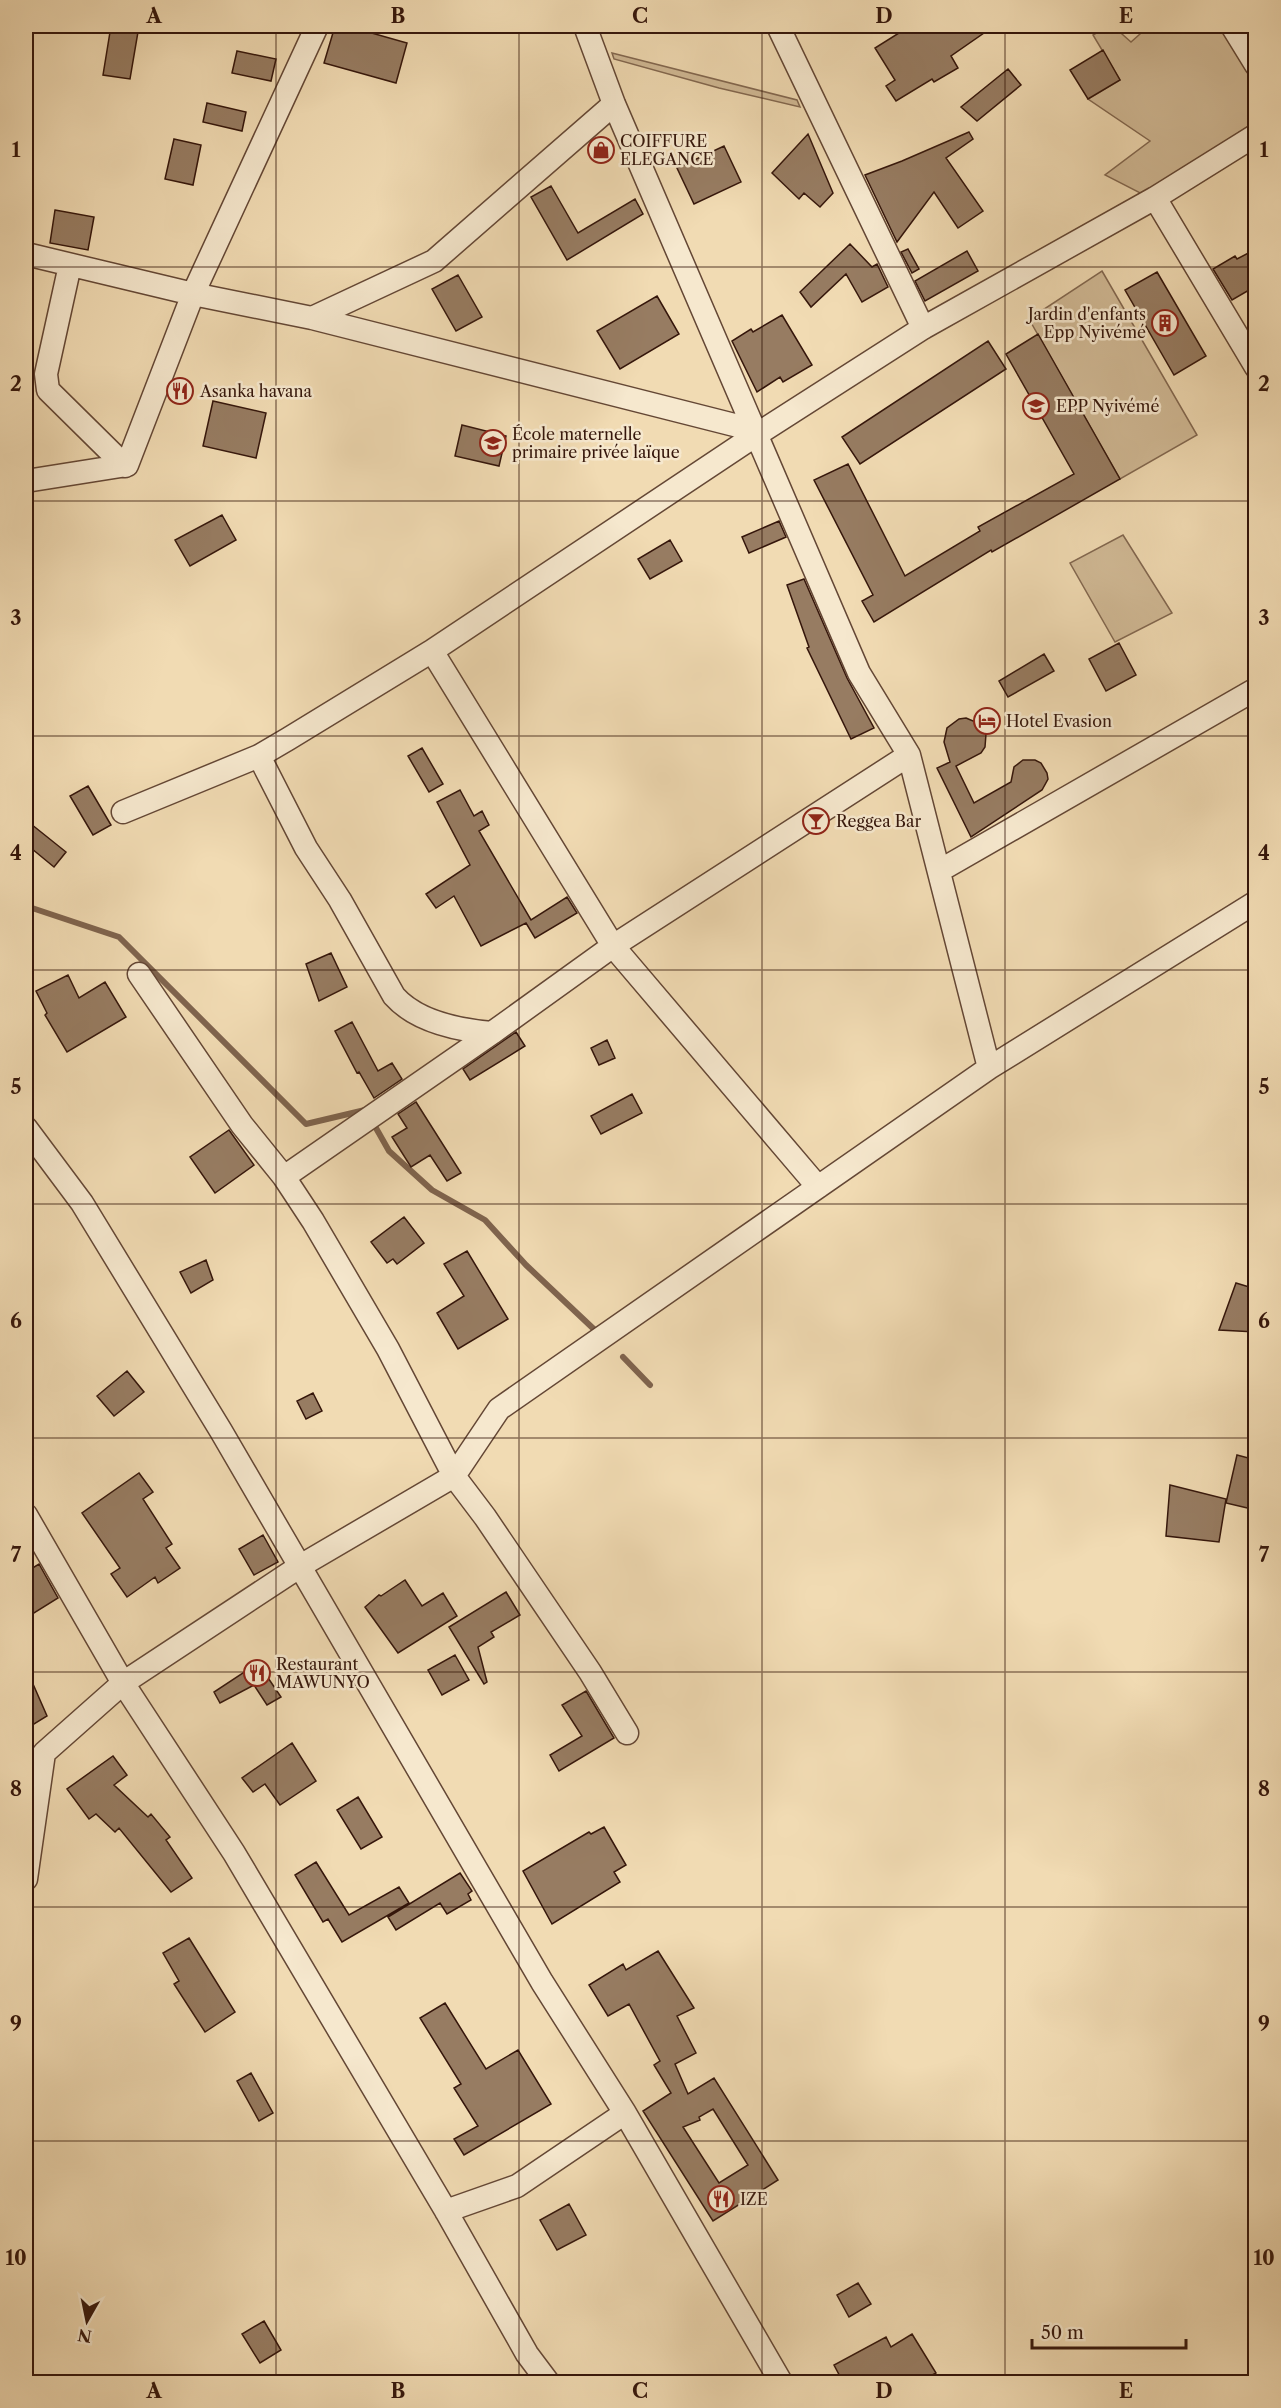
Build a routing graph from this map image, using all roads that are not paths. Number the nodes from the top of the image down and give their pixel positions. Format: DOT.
graph roads {
  1 [pos="317,26"];
  2 [pos="585,26"];
  3 [pos="778,26"];
  4 [pos="1232,26"];
  5 [pos="1256,65"];
  6 [pos="614,104"];
  7 [pos="1256,135"];
  8 [pos="1155,198"];
  9 [pos="26,254"];
  10 [pos="70,265"];
  11 [pos="193,294"];
  12 [pos="312,318"];
  13 [pos="923,328"];
  14 [pos="1256,368"];
  15 [pos="755,432"];
  16 [pos="125,466"];
  17 [pos="26,481"];
  18 [pos="432,651"];
  19 [pos="1256,689"];
  20 [pos="909,755"];
  21 [pos="259,756"];
  22 [pos="123,812"];
  23 [pos="939,871"];
  24 [pos="1256,902"];
  25 [pos="613,946"];
  26 [pos="139,974"];
  27 [pos="492,1032"];
  28 [pos="989,1068"];
  29 [pos="26,1128"];
  30 [pos="284,1177"];
  31 [pos="818,1186"];
  32 [pos="454,1476"];
  33 [pos="26,1515"];
  34 [pos="302,1565"];
  35 [pos="123,1683"];
  36 [pos="627,1733"];
  37 [pos="34,1754"];
  38 [pos="26,1879"];
  39 [pos="625,2113"];
  40 [pos="446,2211"];
  41 [pos="548,2382"];
  42 [pos="781,2382"];
  1 -- 11 [label="street"];
  2 -- 6 [label="street"];
  3 -- 13 [label="street"];
  4 -- 5 [label="street"];
  6 -- 12 [label="street"];
  6 -- 15 [label="street"];
  7 -- 8 [label="street"];
  8 -- 13 [label="street"];
  8 -- 14 [label="street"];
  9 -- 10 [label="street"];
  10 -- 11 [label="street"];
  10 -- 16 [label="street"];
  11 -- 12 [label="street"];
  11 -- 16 [label="street"];
  12 -- 15 [label="street"];
  13 -- 15 [label="street"];
  15 -- 18 [label="street"];
  15 -- 20 [label="street"];
  16 -- 17 [label="street"];
  18 -- 21 [label="street"];
  18 -- 25 [label="street"];
  19 -- 23 [label="street"];
  20 -- 23 [label="street"];
  20 -- 25 [label="street"];
  21 -- 22 [label="street"];
  21 -- 27 [label="street"];
  23 -- 28 [label="street"];
  24 -- 28 [label="street"];
  25 -- 27 [label="street"];
  25 -- 31 [label="street"];
  26 -- 30 [label="street"];
  27 -- 30 [label="street"];
  28 -- 31 [label="street"];
  29 -- 34 [label="street"];
  30 -- 32 [label="street"];
  31 -- 32 [label="street"];
  32 -- 34 [label="street"];
  32 -- 36 [label="street"];
  33 -- 35 [label="street"];
  34 -- 35 [label="street"];
  34 -- 39 [label="street"];
  35 -- 37 [label="street"];
  35 -- 40 [label="street"];
  37 -- 38 [label="street"];
  39 -- 40 [label="street"];
  39 -- 42 [label="street"];
  40 -- 41 [label="street"];
}
